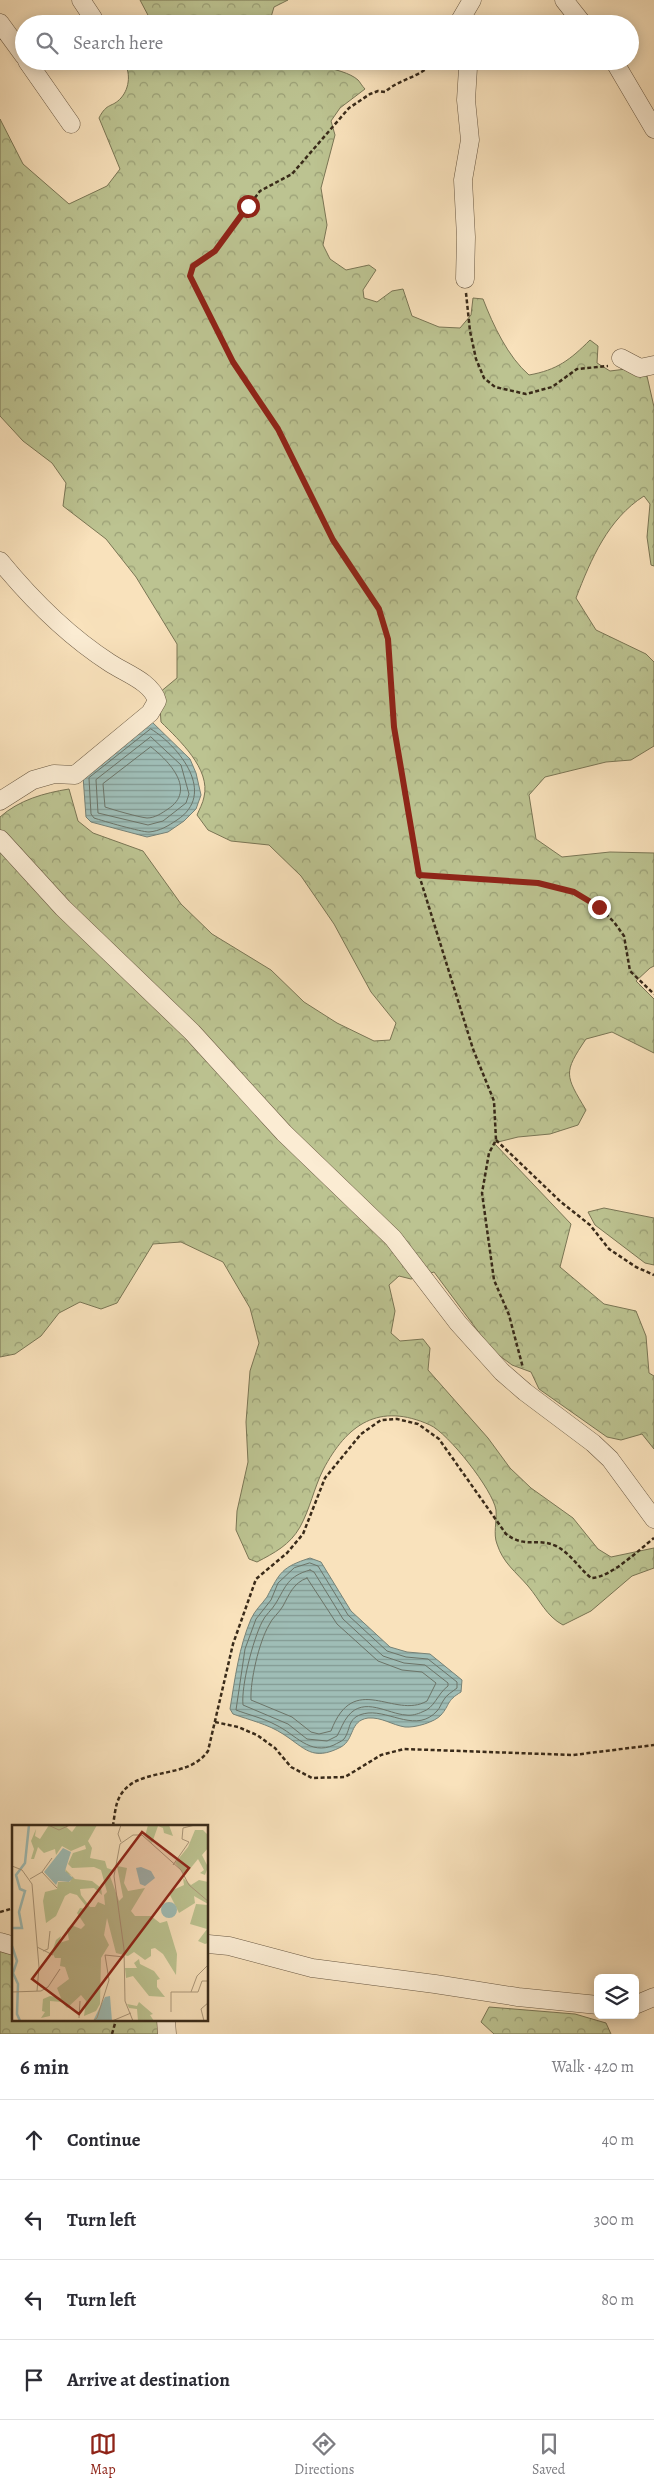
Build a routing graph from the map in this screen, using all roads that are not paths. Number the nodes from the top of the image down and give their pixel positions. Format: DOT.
graph roads {
  1 [pos="81,0"];
  2 [pos="472,0"];
  3 [pos="564,0"];
  4 [pos="92,15"];
  5 [pos="463,15"];
  6 [pos="576,15"];
  7 [pos="0,22"];
  8 [pos="15,43"];
  9 [pos="33,70"];
  10 [pos="468,70"];
  11 [pos="619,70"];
  12 [pos="72,124"];
  13 [pos="654,129"];
  14 [pos="465,279"];
  15 [pos="621,358"];
  16 [pos="654,366"];
  17 [pos="0,561"];
  18 [pos="0,801"];
  19 [pos="0,839"];
  20 [pos="654,1519"];
  21 [pos="209,1944"];
  22 [pos="654,1997"];
  23 [pos="639,2003"];
  24 [pos="594,2004"];
  1 -- 4 [label="street"];
  2 -- 5 [label="street"];
  3 -- 6 [label="street"];
  7 -- 8 [label="street"];
  9 -- 12 [label="street"];
  10 -- 14 [label="street"];
  11 -- 13 [label="street"];
  15 -- 16 [label="street"];
  17 -- 18 [label="street"];
  19 -- 20 [label="street"];
  21 -- 24 [label="street"];
  22 -- 23 [label="street"];
}
